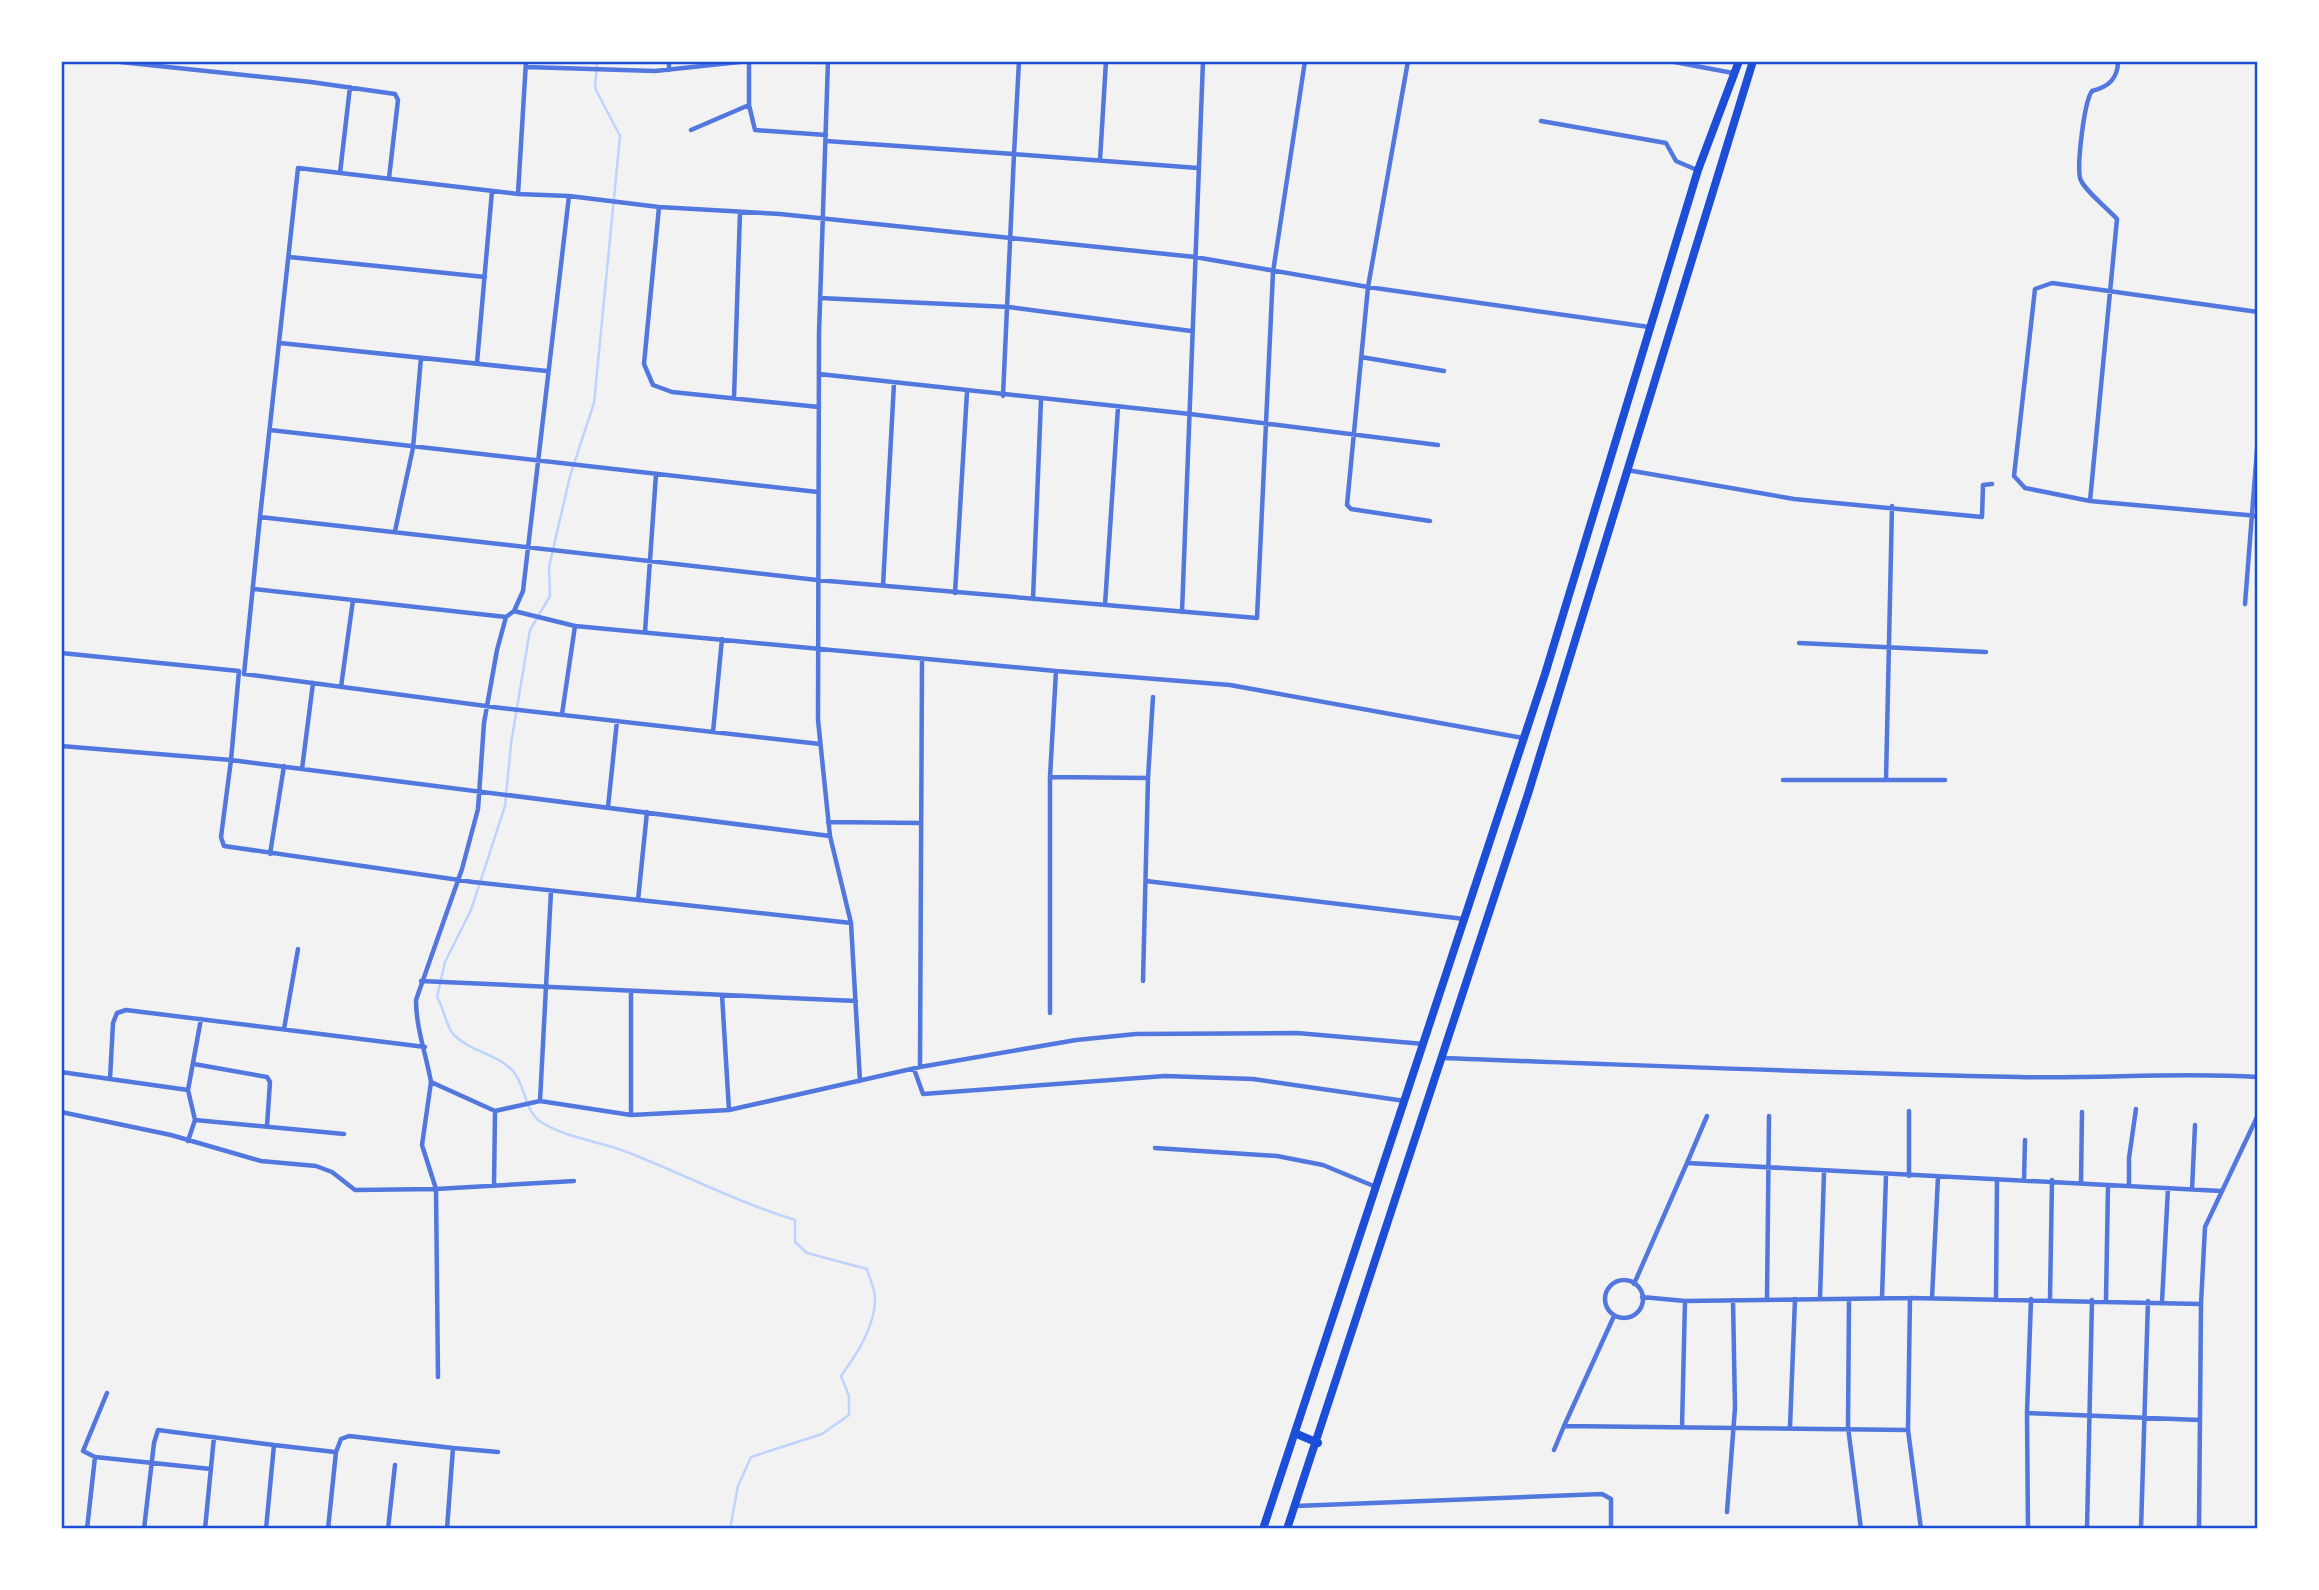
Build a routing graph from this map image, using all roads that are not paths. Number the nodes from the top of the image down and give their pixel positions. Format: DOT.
graph roads {
  1 [pos="111,61"];
  2 [pos="669,61"];
  3 [pos="749,61"];
  4 [pos="1019,61"];
  5 [pos="1106,61"];
  6 [pos="1203,61"];
  7 [pos="1305,61"];
  8 [pos="1408,61"];
  9 [pos="1669,61"];
  10 [pos="1738,61"];
  11 [pos="1753,61"];
  12 [pos="2118,61"];
  13 [pos="828,62"];
  14 [pos="526,64"];
  15 [pos="669,70"];
  16 [pos="1735,74"];
  17 [pos="349,87"];
  18 [pos="750,105"];
  19 [pos="1541,121"];
  20 [pos="691,130"];
  21 [pos="826,138"];
  22 [pos="1014,154"];
  23 [pos="1100,160"];
  24 [pos="1198,168"];
  25 [pos="1698,170"];
  26 [pos="340,173"];
  27 [pos="389,178"];
  28 [pos="492,191"];
  29 [pos="518,194"];
  30 [pos="569,196"];
  31 [pos="659,207"];
  32 [pos="740,212"];
  33 [pos="824,221"];
  34 [pos="1012,240"];
  35 [pos="289,257"];
  36 [pos="1195,257"];
  37 [pos="1273,272"];
  38 [pos="485,277"];
  39 [pos="1368,287"];
  40 [pos="2110,292"];
  41 [pos="820,298"];
  42 [pos="1009,307"];
  43 [pos="2258,312"];
  44 [pos="1650,327"];
  45 [pos="1191,331"];
  46 [pos="280,343"];
  47 [pos="1361,357"];
  48 [pos="421,358"];
  49 [pos="477,363"];
  50 [pos="547,371"];
  51 [pos="1444,372"];
  52 [pos="819,374"];
  53 [pos="894,383"];
  54 [pos="967,392"];
  55 [pos="1003,396"];
  56 [pos="734,398"];
  57 [pos="1041,400"];
  58 [pos="819,407"];
  59 [pos="1118,407"];
  60 [pos="1190,414"];
  61 [pos="1266,424"];
  62 [pos="270,430"];
  63 [pos="1353,433"];
  64 [pos="2258,437"];
  65 [pos="1438,445"];
  66 [pos="413,449"];
  67 [pos="538,462"];
  68 [pos="1627,470"];
  69 [pos="656,474"];
  70 [pos="1992,484"];
  71 [pos="818,492"];
  72 [pos="2090,501"];
  73 [pos="1892,506"];
  74 [pos="2255,515"];
  75 [pos="260,517"];
  76 [pos="1430,522"];
  77 [pos="395,531"];
  78 [pos="529,549"];
  79 [pos="649,562"];
  80 [pos="817,580"];
  81 [pos="883,586"];
  82 [pos="253,589"];
  83 [pos="955,593"];
  84 [pos="1033,599"];
  85 [pos="353,600"];
  86 [pos="2245,604"];
  87 [pos="1105,605"];
  88 [pos="514,611"];
  89 [pos="1182,611"];
  90 [pos="506,617"];
  91 [pos="575,626"];
  92 [pos="645,632"];
  93 [pos="722,639"];
  94 [pos="1799,643"];
  95 [pos="1889,649"];
  96 [pos="819,650"];
  97 [pos="1986,652"];
  98 [pos="61,653"];
  99 [pos="922,659"];
  100 [pos="1056,671"];
  101 [pos="313,683"];
  102 [pos="341,687"];
  103 [pos="1153,697"];
  104 [pos="487,706"];
  105 [pos="562,714"];
  106 [pos="618,721"];
  107 [pos="713,732"];
  108 [pos="1523,738"];
  109 [pos="820,744"];
  110 [pos="61,746"];
  111 [pos="231,760"];
  112 [pos="284,766"];
  113 [pos="302,769"];
  114 [pos="1050,777"];
  115 [pos="1148,778"];
  116 [pos="1783,779"];
  117 [pos="1885,780"];
  118 [pos="1945,780"];
  119 [pos="479,790"];
  120 [pos="608,807"];
  121 [pos="647,812"];
  122 [pos="828,822"];
  123 [pos="921,823"];
  124 [pos="830,836"];
  125 [pos="270,854"];
  126 [pos="458,879"];
  127 [pos="1146,881"];
  128 [pos="551,891"];
  129 [pos="638,900"];
  130 [pos="1465,919"];
  131 [pos="851,923"];
  132 [pos="298,949"];
  133 [pos="421,981"];
  134 [pos="1143,981"];
  135 [pos="546,988"];
  136 [pos="631,992"];
  137 [pos="722,995"];
  138 [pos="856,1001"];
  139 [pos="1050,1013"];
  140 [pos="201,1019"];
  141 [pos="284,1029"];
  142 [pos="1424,1044"];
  143 [pos="425,1047"];
  144 [pos="1441,1058"];
  145 [pos="194,1063"];
  146 [pos="917,1068"];
  147 [pos="61,1072"];
  148 [pos="2258,1077"];
  149 [pos="110,1079"];
  150 [pos="860,1081"];
  151 [pos="431,1082"];
  152 [pos="188,1090"];
  153 [pos="540,1101"];
  154 [pos="1405,1101"];
  155 [pos="2136,1109"];
  156 [pos="729,1110"];
  157 [pos="495,1111"];
  158 [pos="1909,1111"];
  159 [pos="61,1112"];
  160 [pos="2082,1112"];
  161 [pos="631,1115"];
  162 [pos="1769,1115"];
  163 [pos="2258,1115"];
  164 [pos="1707,1116"];
  165 [pos="195,1120"];
  166 [pos="2195,1125"];
  167 [pos="267,1126"];
  168 [pos="344,1134"];
  169 [pos="2025,1140"];
  170 [pos="188,1141"];
  171 [pos="1155,1148"];
  172 [pos="1688,1163"];
  173 [pos="1769,1170"];
  174 [pos="1824,1172"];
  175 [pos="1886,1175"];
  176 [pos="1909,1176"];
  177 [pos="1938,1177"];
  178 [pos="1997,1179"];
  179 [pos="2024,1180"];
  180 [pos="2052,1180"];
  181 [pos="574,1181"];
  182 [pos="2081,1183"];
  183 [pos="2108,1185"];
  184 [pos="494,1186"];
  185 [pos="2129,1186"];
  186 [pos="1377,1188"];
  187 [pos="2168,1188"];
  188 [pos="436,1189"];
  189 [pos="2192,1190"];
  190 [pos="2221,1191"];
  191 [pos="1634,1284"];
  192 [pos="1642,1297"];
  193 [pos="1820,1298"];
  194 [pos="1849,1298"];
  195 [pos="1882,1298"];
  196 [pos="1910,1298"];
  197 [pos="1932,1298"];
  198 [pos="1767,1299"];
  199 [pos="1796,1299"];
  200 [pos="1996,1299"];
  201 [pos="2031,1299"];
  202 [pos="2050,1299"];
  203 [pos="1733,1300"];
  204 [pos="2092,1300"];
  205 [pos="2106,1300"];
  206 [pos="1685,1301"];
  207 [pos="2148,1301"];
  208 [pos="2162,1302"];
  209 [pos="2201,1304"];
  210 [pos="1614,1316"];
  211 [pos="438,1377"];
  212 [pos="107,1393"];
  213 [pos="2027,1413"];
  214 [pos="2088,1416"];
  215 [pos="2144,1418"];
  216 [pos="2199,1420"];
  217 [pos="1564,1426"];
  218 [pos="1735,1426"];
  219 [pos="1682,1427"];
  220 [pos="1790,1427"];
  221 [pos="1848,1427"];
  222 [pos="1908,1430"];
  223 [pos="1297,1434"];
  224 [pos="214,1437"];
  225 [pos="1318,1443"];
  226 [pos="274,1445"];
  227 [pos="453,1448"];
  228 [pos="1554,1450"];
  229 [pos="335,1452"];
  230 [pos="498,1452"];
  231 [pos="95,1457"];
  232 [pos="151,1462"];
  233 [pos="395,1465"];
  234 [pos="211,1469"];
  235 [pos="1296,1506"];
  236 [pos="1727,1512"];
  237 [pos="88,1529"];
  238 [pos="144,1529"];
  239 [pos="205,1529"];
  240 [pos="267,1529"];
  241 [pos="328,1529"];
  242 [pos="388,1529"];
  243 [pos="447,1529"];
  244 [pos="1263,1529"];
  245 [pos="1287,1529"];
  246 [pos="1611,1529"];
  247 [pos="1861,1529"];
  248 [pos="1921,1529"];
  249 [pos="2028,1529"];
  250 [pos="2087,1529"];
  251 [pos="2141,1529"];
  252 [pos="2199,1529"];
  1 -- 17 [label="street"];
  2 -- 15 [label="street"];
  3 -- 13 [label="street"];
  3 -- 15 [label="street"];
  3 -- 18 [label="street"];
  4 -- 22 [label="street"];
  5 -- 23 [label="street"];
  6 -- 24 [label="street"];
  7 -- 37 [label="street"];
  8 -- 39 [label="street"];
  9 -- 16 [label="street"];
  10 -- 16 [label="main road"];
  11 -- 68 [label="main road"];
  12 -- 40 [label="street"];
  13 -- 21 [label="street"];
  14 -- 15 [label="street"];
  14 -- 29 [label="street"];
  16 -- 25 [label="main road"];
  17 -- 26 [label="street"];
  17 -- 27 [label="street"];
  18 -- 20 [label="street"];
  18 -- 21 [label="street"];
  19 -- 25 [label="street"];
  21 -- 22 [label="street"];
  21 -- 33 [label="street"];
  22 -- 23 [label="street"];
  22 -- 34 [label="street"];
  23 -- 24 [label="street"];
  24 -- 36 [label="street"];
  25 -- 44 [label="main road"];
  26 -- 27 [label="street"];
  26 -- 35 [label="street"];
  27 -- 28 [label="street"];
  28 -- 29 [label="street"];
  28 -- 38 [label="street"];
  29 -- 30 [label="street"];
  30 -- 31 [label="street"];
  30 -- 50 [label="street"];
  31 -- 32 [label="street"];
  31 -- 56 [label="street"];
  32 -- 33 [label="street"];
  32 -- 56 [label="street"];
  33 -- 34 [label="street"];
  33 -- 41 [label="street"];
  34 -- 36 [label="street"];
  34 -- 42 [label="street"];
  35 -- 38 [label="street"];
  35 -- 46 [label="street"];
  36 -- 37 [label="street"];
  36 -- 45 [label="street"];
  37 -- 39 [label="street"];
  37 -- 61 [label="street"];
  38 -- 49 [label="street"];
  39 -- 44 [label="street"];
  39 -- 47 [label="street"];
  40 -- 43 [label="street"];
  40 -- 72 [label="street"];
  40 -- 72 [label="street"];
  41 -- 42 [label="street"];
  41 -- 52 [label="street"];
  42 -- 45 [label="street"];
  42 -- 55 [label="street"];
  44 -- 108 [label="main road"];
  45 -- 60 [label="street"];
  46 -- 48 [label="street"];
  46 -- 62 [label="street"];
  47 -- 51 [label="street"];
  47 -- 63 [label="street"];
  48 -- 49 [label="street"];
  48 -- 66 [label="street"];
  49 -- 50 [label="street"];
  50 -- 67 [label="street"];
  52 -- 53 [label="street"];
  52 -- 58 [label="street"];
  53 -- 54 [label="street"];
  53 -- 81 [label="street"];
  54 -- 55 [label="street"];
  54 -- 83 [label="street"];
  55 -- 57 [label="street"];
  56 -- 58 [label="street"];
  57 -- 59 [label="street"];
  57 -- 84 [label="street"];
  58 -- 71 [label="street"];
  59 -- 60 [label="street"];
  59 -- 87 [label="street"];
  60 -- 61 [label="street"];
  60 -- 89 [label="street"];
  61 -- 63 [label="street"];
  61 -- 89 [label="street"];
  62 -- 66 [label="street"];
  62 -- 75 [label="street"];
  63 -- 65 [label="street"];
  63 -- 76 [label="street"];
  64 -- 74 [label="street"];
  66 -- 67 [label="street"];
  66 -- 77 [label="street"];
  67 -- 69 [label="street"];
  67 -- 78 [label="street"];
  68 -- 73 [label="street"];
  68 -- 144 [label="main road"];
  69 -- 71 [label="street"];
  69 -- 79 [label="street"];
  70 -- 73 [label="street"];
  71 -- 80 [label="street"];
  72 -- 74 [label="street"];
  73 -- 95 [label="street"];
  74 -- 86 [label="street"];
  75 -- 77 [label="street"];
  75 -- 82 [label="street"];
  77 -- 78 [label="street"];
  78 -- 79 [label="street"];
  78 -- 88 [label="street"];
  79 -- 80 [label="street"];
  79 -- 92 [label="street"];
  80 -- 81 [label="street"];
  80 -- 96 [label="street"];
  81 -- 83 [label="street"];
  82 -- 85 [label="street"];
  82 -- 101 [label="street"];
  83 -- 84 [label="street"];
  84 -- 87 [label="street"];
  85 -- 90 [label="street"];
  85 -- 102 [label="street"];
  87 -- 89 [label="street"];
  88 -- 90 [label="street"];
  88 -- 91 [label="street"];
  90 -- 104 [label="street"];
  91 -- 92 [label="street"];
  91 -- 105 [label="street"];
  92 -- 93 [label="street"];
  93 -- 96 [label="street"];
  93 -- 107 [label="street"];
  94 -- 95 [label="street"];
  95 -- 97 [label="street"];
  95 -- 117 [label="street"];
  96 -- 99 [label="street"];
  96 -- 109 [label="street"];
  98 -- 111 [label="street"];
  99 -- 100 [label="street"];
  99 -- 123 [label="street"];
  100 -- 108 [label="street"];
  100 -- 114 [label="street"];
  101 -- 102 [label="street"];
  101 -- 113 [label="street"];
  102 -- 104 [label="street"];
  103 -- 115 [label="street"];
  104 -- 105 [label="street"];
  104 -- 119 [label="street"];
  105 -- 106 [label="street"];
  106 -- 107 [label="street"];
  106 -- 120 [label="street"];
  107 -- 109 [label="street"];
  108 -- 130 [label="main road"];
  109 -- 122 [label="street"];
  110 -- 111 [label="street"];
  111 -- 112 [label="street"];
  111 -- 125 [label="street"];
  112 -- 113 [label="street"];
  112 -- 125 [label="street"];
  113 -- 119 [label="street"];
  114 -- 115 [label="street"];
  114 -- 139 [label="street"];
  115 -- 127 [label="street"];
  116 -- 117 [label="street"];
  117 -- 118 [label="street"];
  119 -- 120 [label="street"];
  119 -- 126 [label="street"];
  120 -- 121 [label="street"];
  121 -- 124 [label="street"];
  121 -- 129 [label="street"];
  122 -- 123 [label="street"];
  122 -- 124 [label="street"];
  123 -- 146 [label="street"];
  124 -- 131 [label="street"];
  125 -- 126 [label="street"];
  126 -- 128 [label="street"];
  126 -- 133 [label="street"];
  127 -- 130 [label="street"];
  127 -- 134 [label="street"];
  128 -- 129 [label="street"];
  128 -- 135 [label="street"];
  129 -- 131 [label="street"];
  130 -- 142 [label="main road"];
  131 -- 138 [label="street"];
  132 -- 141 [label="street"];
  133 -- 135 [label="street"];
  133 -- 143 [label="street"];
  135 -- 136 [label="street"];
  135 -- 153 [label="street"];
  136 -- 137 [label="street"];
  136 -- 161 [label="street"];
  137 -- 138 [label="street"];
  137 -- 156 [label="street"];
  138 -- 150 [label="street"];
  140 -- 141 [label="street"];
  140 -- 145 [label="street"];
  140 -- 149 [label="street"];
  141 -- 143 [label="street"];
  142 -- 146 [label="street"];
  142 -- 154 [label="main road"];
  143 -- 151 [label="street"];
  144 -- 148 [label="street"];
  144 -- 225 [label="main road"];
  145 -- 152 [label="street"];
  145 -- 167 [label="street"];
  146 -- 150 [label="street"];
  146 -- 154 [label="street"];
  147 -- 149 [label="street"];
  149 -- 152 [label="street"];
  150 -- 156 [label="street"];
  151 -- 157 [label="street"];
  151 -- 188 [label="street"];
  152 -- 165 [label="street"];
  153 -- 157 [label="street"];
  153 -- 161 [label="street"];
  154 -- 186 [label="main road"];
  155 -- 185 [label="street"];
  156 -- 161 [label="street"];
  157 -- 184 [label="street"];
  158 -- 176 [label="street"];
  159 -- 170 [label="street"];
  160 -- 182 [label="street"];
  162 -- 173 [label="street"];
  163 -- 190 [label="street"];
  164 -- 172 [label="street"];
  165 -- 167 [label="street"];
  165 -- 170 [label="street"];
  166 -- 189 [label="street"];
  167 -- 168 [label="street"];
  169 -- 179 [label="street"];
  170 -- 188 [label="street"];
  171 -- 186 [label="street"];
  172 -- 173 [label="street"];
  172 -- 191 [label="street"];
  173 -- 174 [label="street"];
  173 -- 198 [label="street"];
  174 -- 175 [label="street"];
  174 -- 193 [label="street"];
  175 -- 176 [label="street"];
  175 -- 195 [label="street"];
  176 -- 177 [label="street"];
  177 -- 178 [label="street"];
  177 -- 197 [label="street"];
  178 -- 179 [label="street"];
  178 -- 200 [label="street"];
  179 -- 180 [label="street"];
  180 -- 182 [label="street"];
  180 -- 202 [label="street"];
  181 -- 184 [label="street"];
  182 -- 183 [label="street"];
  183 -- 185 [label="street"];
  183 -- 205 [label="street"];
  184 -- 188 [label="street"];
  185 -- 187 [label="street"];
  186 -- 223 [label="main road"];
  187 -- 189 [label="street"];
  187 -- 208 [label="street"];
  188 -- 211 [label="street"];
  189 -- 190 [label="street"];
  190 -- 209 [label="street"];
  191 -- 192 [label="street"];
  191 -- 210 [label="street"];
  192 -- 206 [label="street"];
  192 -- 210 [label="street"];
  193 -- 194 [label="street"];
  193 -- 199 [label="street"];
  194 -- 195 [label="street"];
  194 -- 221 [label="street"];
  195 -- 196 [label="street"];
  196 -- 197 [label="street"];
  196 -- 222 [label="street"];
  197 -- 200 [label="street"];
  198 -- 199 [label="street"];
  198 -- 203 [label="street"];
  199 -- 220 [label="street"];
  200 -- 201 [label="street"];
  201 -- 202 [label="street"];
  201 -- 213 [label="street"];
  202 -- 204 [label="street"];
  203 -- 206 [label="street"];
  203 -- 218 [label="street"];
  204 -- 205 [label="street"];
  204 -- 214 [label="street"];
  205 -- 207 [label="street"];
  206 -- 219 [label="street"];
  207 -- 208 [label="street"];
  207 -- 215 [label="street"];
  208 -- 209 [label="street"];
  209 -- 216 [label="street"];
  210 -- 217 [label="street"];
  212 -- 231 [label="street"];
  213 -- 214 [label="street"];
  213 -- 249 [label="street"];
  214 -- 215 [label="street"];
  214 -- 250 [label="street"];
  215 -- 216 [label="street"];
  215 -- 251 [label="street"];
  216 -- 252 [label="street"];
  217 -- 219 [label="street"];
  217 -- 228 [label="street"];
  218 -- 219 [label="street"];
  218 -- 220 [label="street"];
  218 -- 236 [label="street"];
  220 -- 221 [label="street"];
  221 -- 222 [label="street"];
  221 -- 247 [label="street"];
  222 -- 248 [label="street"];
  223 -- 225 [label="main road"];
  223 -- 244 [label="main road"];
  224 -- 226 [label="street"];
  224 -- 232 [label="street"];
  224 -- 234 [label="street"];
  225 -- 235 [label="main road"];
  226 -- 229 [label="street"];
  226 -- 240 [label="street"];
  227 -- 229 [label="street"];
  227 -- 230 [label="street"];
  227 -- 243 [label="street"];
  229 -- 241 [label="street"];
  231 -- 232 [label="street"];
  231 -- 237 [label="street"];
  232 -- 234 [label="street"];
  232 -- 238 [label="street"];
  233 -- 242 [label="street"];
  234 -- 239 [label="street"];
  235 -- 245 [label="main road"];
  235 -- 246 [label="street"];
}
